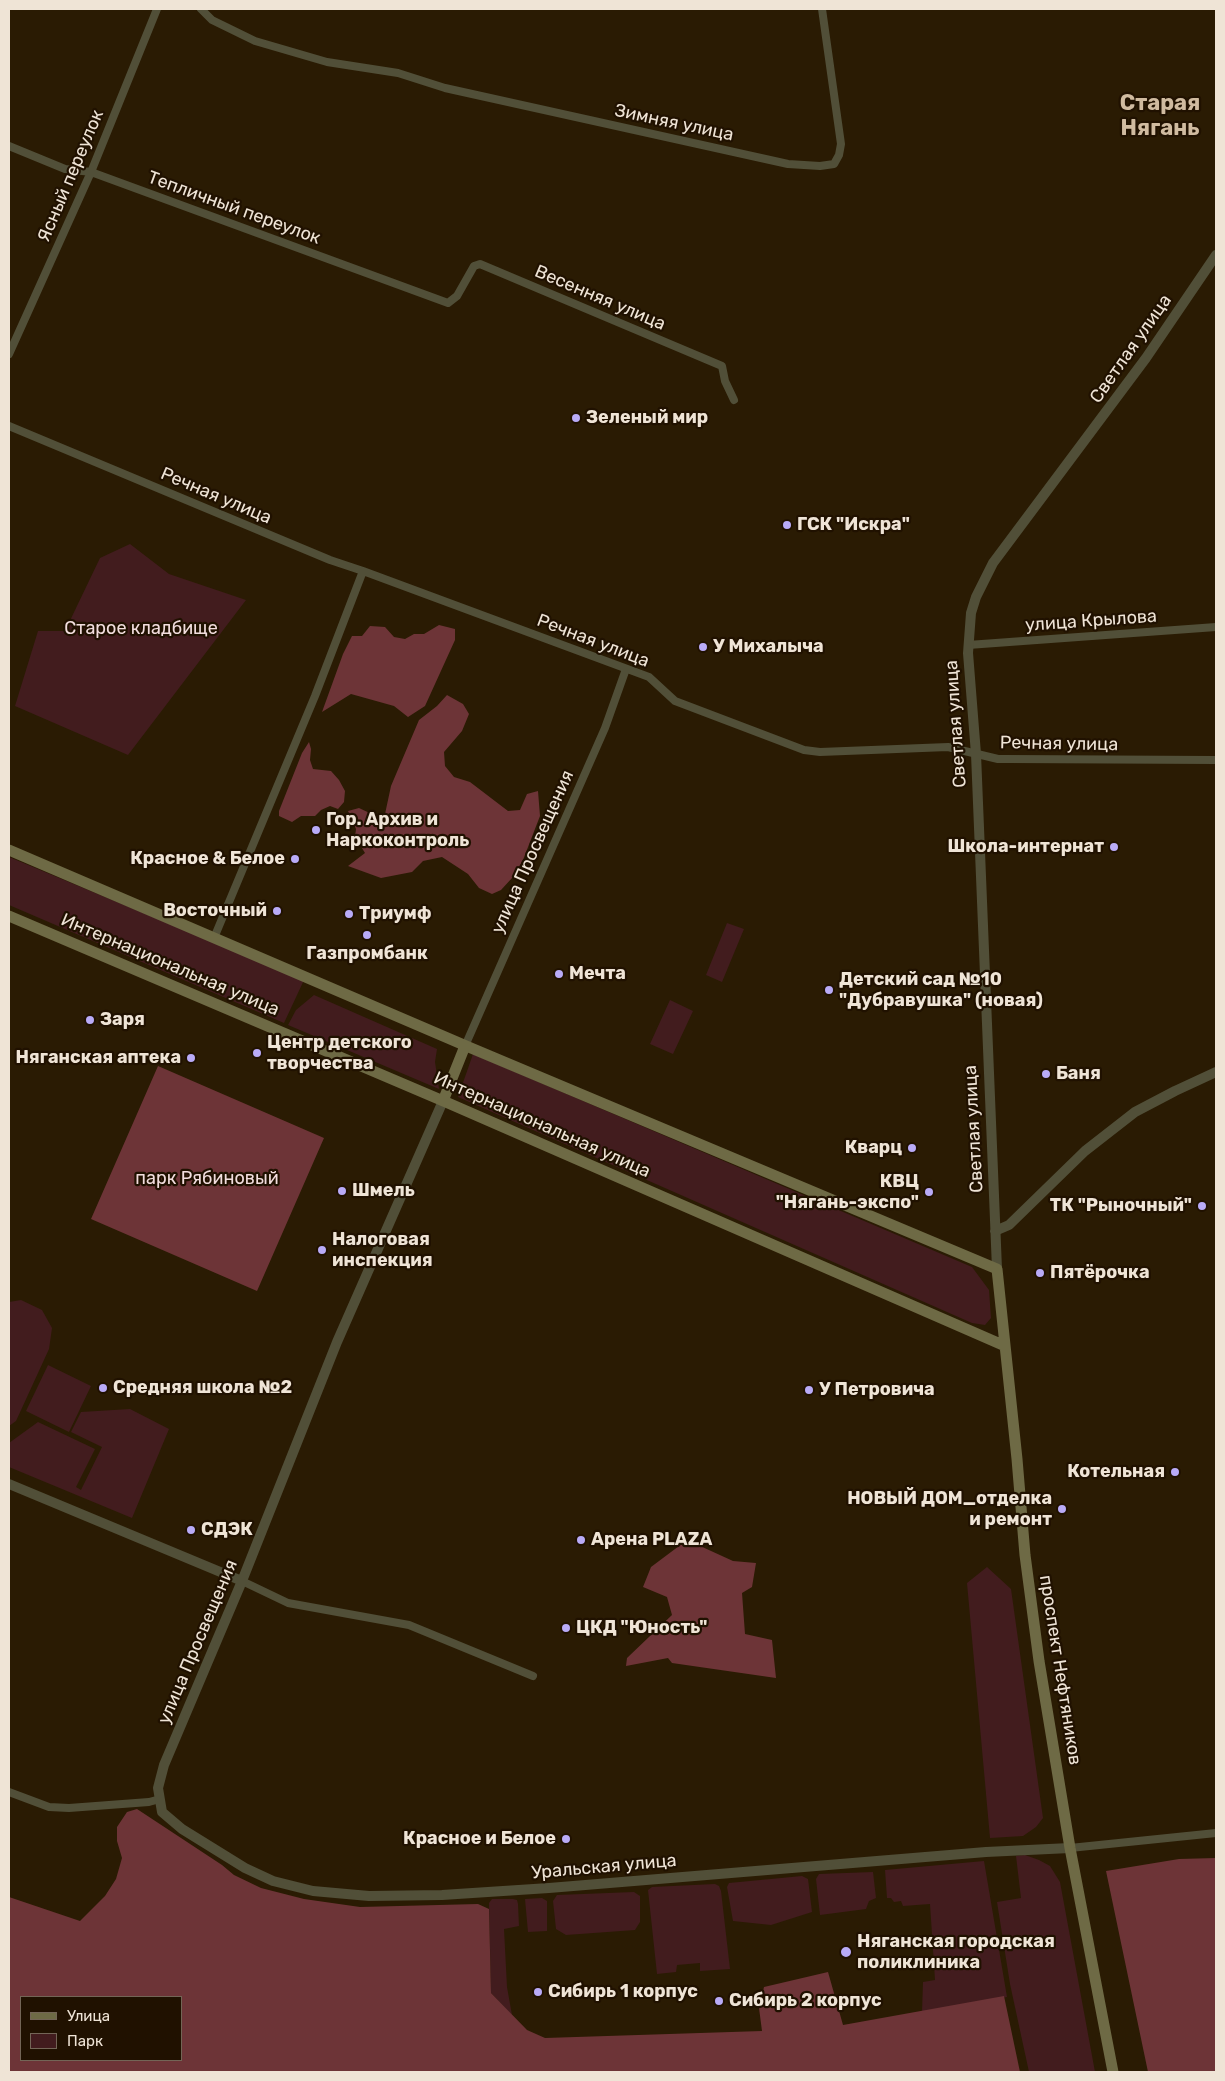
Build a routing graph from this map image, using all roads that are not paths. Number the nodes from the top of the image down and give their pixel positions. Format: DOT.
graph roads {
  1 [pos="157,9"];
  2 [pos="202,9"];
  3 [pos="822,9"];
  4 [pos="9,146"];
  5 [pos="91,172"];
  6 [pos="1216,255"];
  7 [pos="448,303"];
  8 [pos="9,354"];
  9 [pos="734,400"];
  10 [pos="9,426"];
  11 [pos="363,571"];
  12 [pos="1216,627"];
  13 [pos="968,645"];
  14 [pos="626,669"];
  15 [pos="976,754"];
  16 [pos="1216,760"];
  17 [pos="9,850"];
  18 [pos="9,916"];
  19 [pos="214,938"];
  20 [pos="466,1046"];
  21 [pos="1216,1072"];
  22 [pos="443,1101"];
  23 [pos="995,1231"];
  24 [pos="997,1269"];
  25 [pos="1005,1346"];
  26 [pos="9,1484"];
  27 [pos="242,1581"];
  28 [pos="533,1676"];
  29 [pos="9,1792"];
  30 [pos="160,1799"];
  31 [pos="162,1812"];
  32 [pos="1216,1833"];
  33 [pos="1070,1848"];
  34 [pos="1113,2072"];
  1 -- 5 [label="street, Ясный переулок"];
  2 -- 3 [label="street, Зимняя улица"];
  4 -- 5 [label="street, Тепличный переулок"];
  5 -- 7 [label="street, Тепличный переулок"];
  5 -- 8 [label="street, Ясный переулок"];
  6 -- 13 [label="street, Светлая улица"];
  7 -- 9 [label="street, Весенняя улица"];
  10 -- 11 [label="street, Речная улица"];
  11 -- 14 [label="street, Речная улица"];
  11 -- 19 [label="street"];
  12 -- 13 [label="street, улица Крылова"];
  13 -- 15 [label="street, Светлая улица"];
  14 -- 15 [label="street, Речная улица"];
  14 -- 20 [label="street, улица Просвещения"];
  15 -- 16 [label="street, Речная улица"];
  15 -- 23 [label="street, Светлая улица"];
  17 -- 19 [label="main road"];
  18 -- 22 [label="main road, Интернациональная улица"];
  19 -- 20 [label="main road"];
  20 -- 22 [label="main road"];
  20 -- 24 [label="main road"];
  21 -- 23 [label="street"];
  22 -- 25 [label="main road, Интернациональная улица"];
  22 -- 27 [label="street, улица Просвещения"];
  23 -- 24 [label="street, Светлая улица"];
  24 -- 25 [label="main road, проспект Нефтяников"];
  25 -- 33 [label="main road, проспект Нефтяников"];
  26 -- 27 [label="street"];
  27 -- 28 [label="street"];
  27 -- 30 [label="street, улица Просвещения"];
  29 -- 30 [label="street"];
  30 -- 31 [label="street, улица Просвещения"];
  31 -- 33 [label="street, Уральская улица"];
  32 -- 33 [label="street"];
  33 -- 34 [label="main road, проспект Нефтяников"];
}
